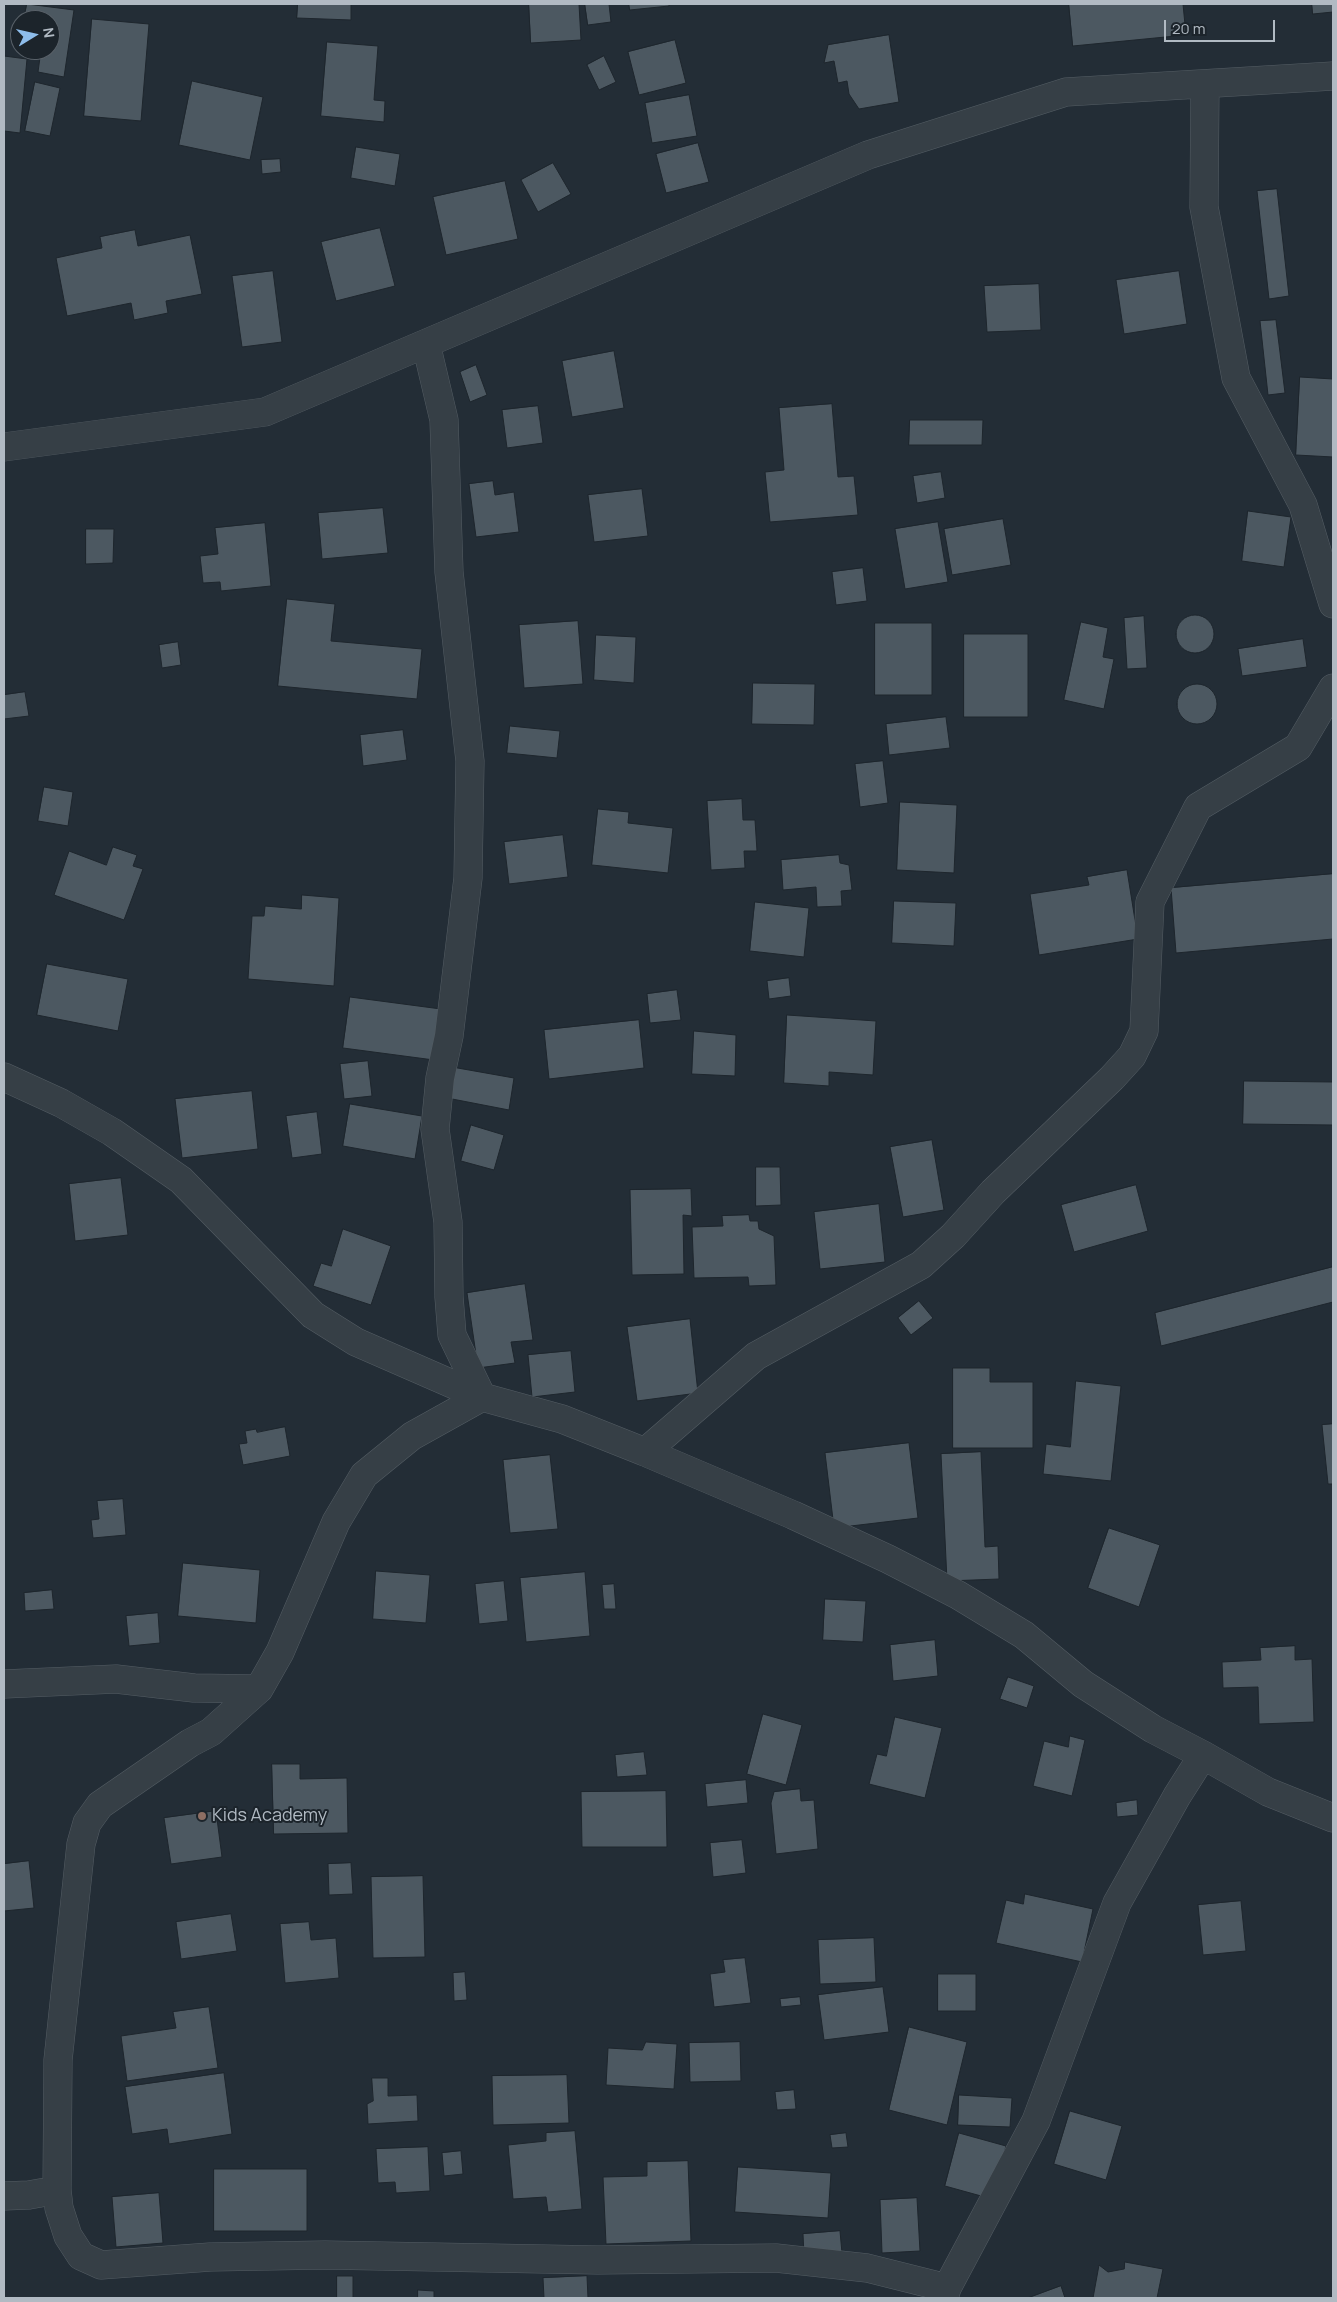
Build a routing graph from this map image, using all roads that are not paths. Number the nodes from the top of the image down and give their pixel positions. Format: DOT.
graph roads {
  1 [pos="1333,76"];
  2 [pos="1205,84"];
  3 [pos="426,344"];
  4 [pos="4,447"];
  5 [pos="1333,604"];
  6 [pos="1333,688"];
  7 [pos="4,1077"];
  8 [pos="482,1398"];
  9 [pos="645,1452"];
  10 [pos="4,1684"];
  11 [pos="259,1689"];
  12 [pos="1203,1755"];
  13 [pos="1333,1818"];
  14 [pos="57,2190"];
  15 [pos="4,2196"];
  16 [pos="945,2293"];
  1 -- 2 [label="street"];
  2 -- 3 [label="street"];
  2 -- 5 [label="street"];
  3 -- 4 [label="street"];
  3 -- 8 [label="street"];
  6 -- 9 [label="street"];
  7 -- 8 [label="street"];
  8 -- 9 [label="street"];
  8 -- 11 [label="street"];
  9 -- 12 [label="street"];
  10 -- 11 [label="street"];
  11 -- 14 [label="street"];
  12 -- 13 [label="street"];
  12 -- 16 [label="street"];
  14 -- 15 [label="street"];
  14 -- 16 [label="street"];
}
